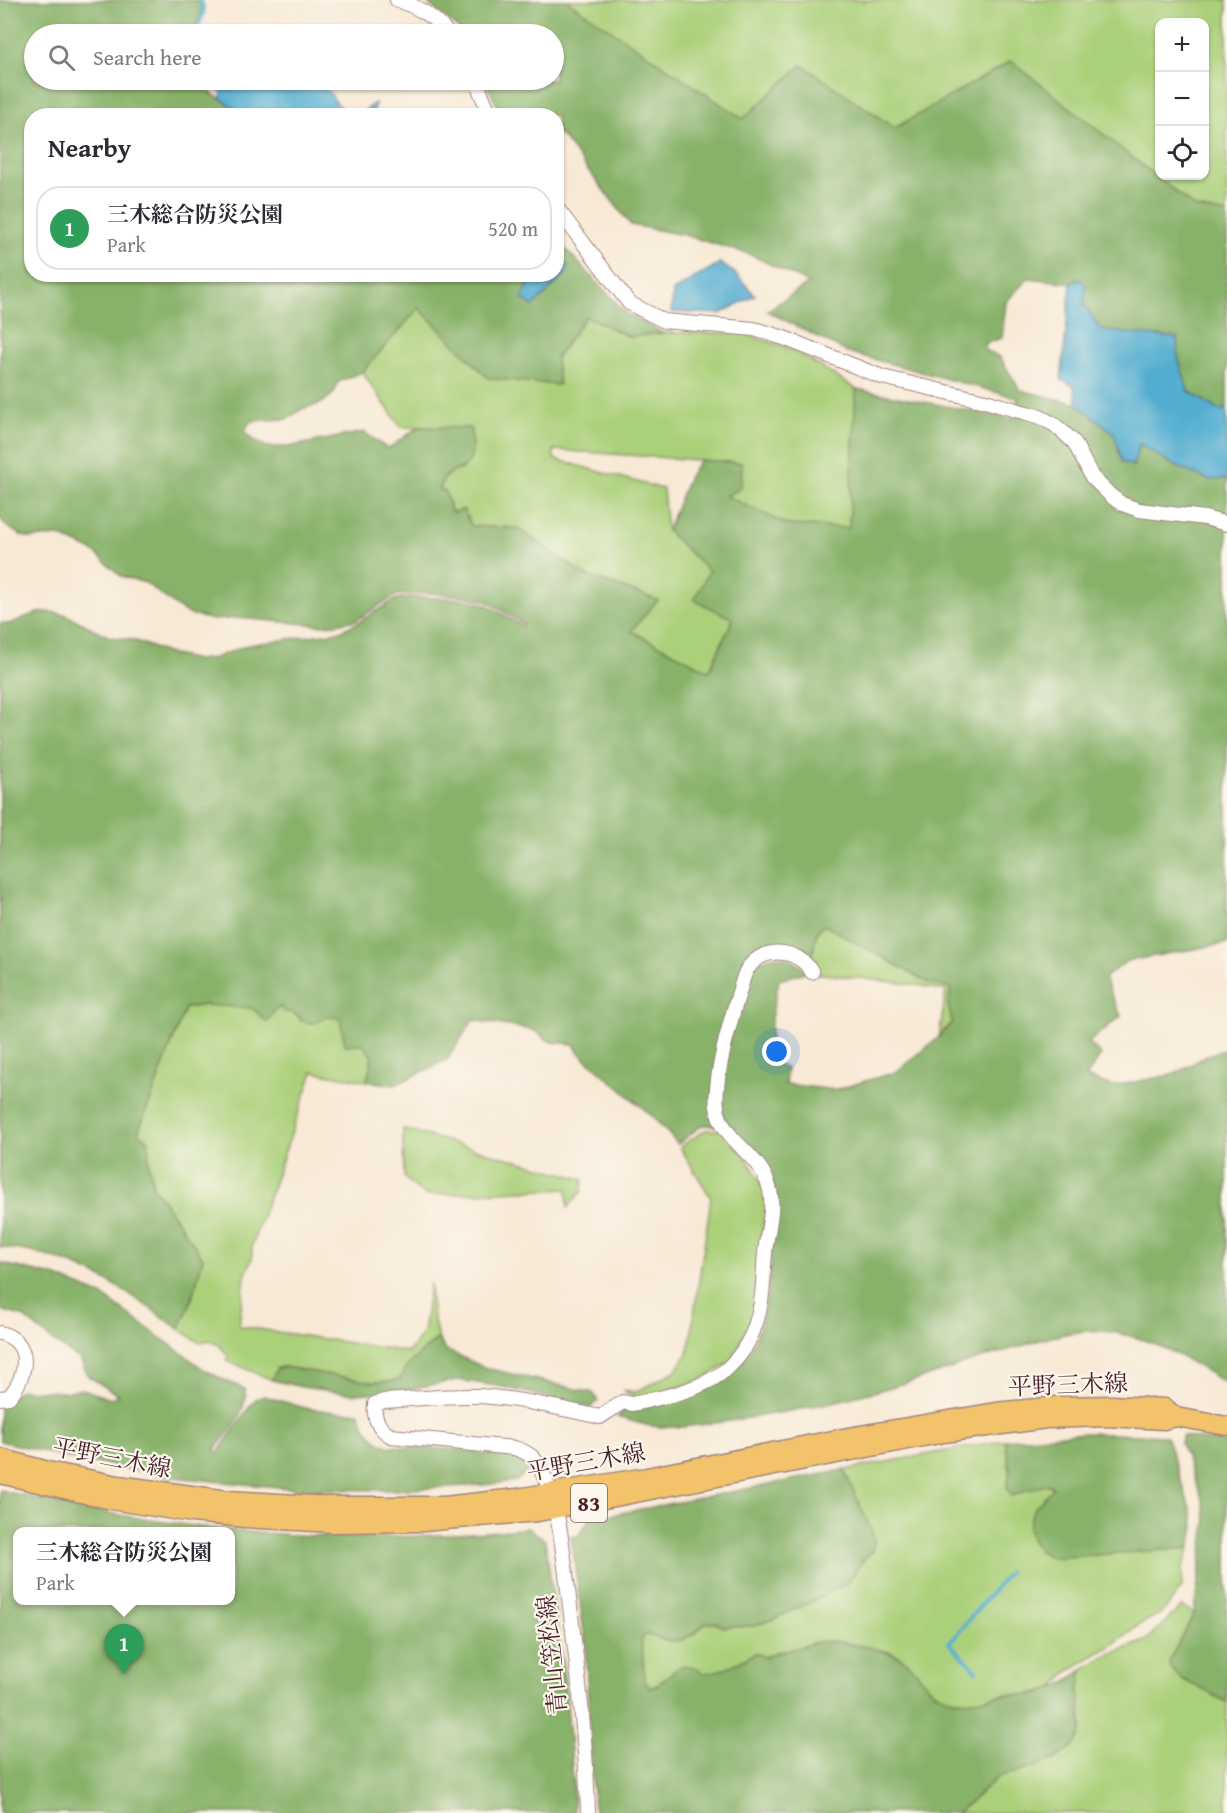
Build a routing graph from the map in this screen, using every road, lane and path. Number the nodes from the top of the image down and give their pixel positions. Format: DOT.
graph roads {
  1 [pos="397,0"];
  2 [pos="440,24"];
  3 [pos="479,90"];
  4 [pos="487,108"];
  5 [pos="564,218"];
  6 [pos="1227,524"];
  7 [pos="812,972"];
  8 [pos="0,1333"];
  9 [pos="0,1398"];
  10 [pos="1227,1426"];
  11 [pos="0,1458"];
  12 [pos="0,1474"];
  13 [pos="552,1502"];
  14 [pos="588,1813"];
  1 -- 2 [label="street"];
  3 -- 4 [label="street"];
  5 -- 6 [label="street"];
  7 -- 13 [label="street, 青山笠松線"];
  8 -- 9 [label="street"];
  10 -- 13 [label="main road, 平野三木線 / 83"];
  11 -- 13 [label="main road, 平野三木線 / 83"];
  12 -- 13 [label="main road, 平野三木線 / 83"];
  13 -- 14 [label="street, 青山笠松線"];
}
